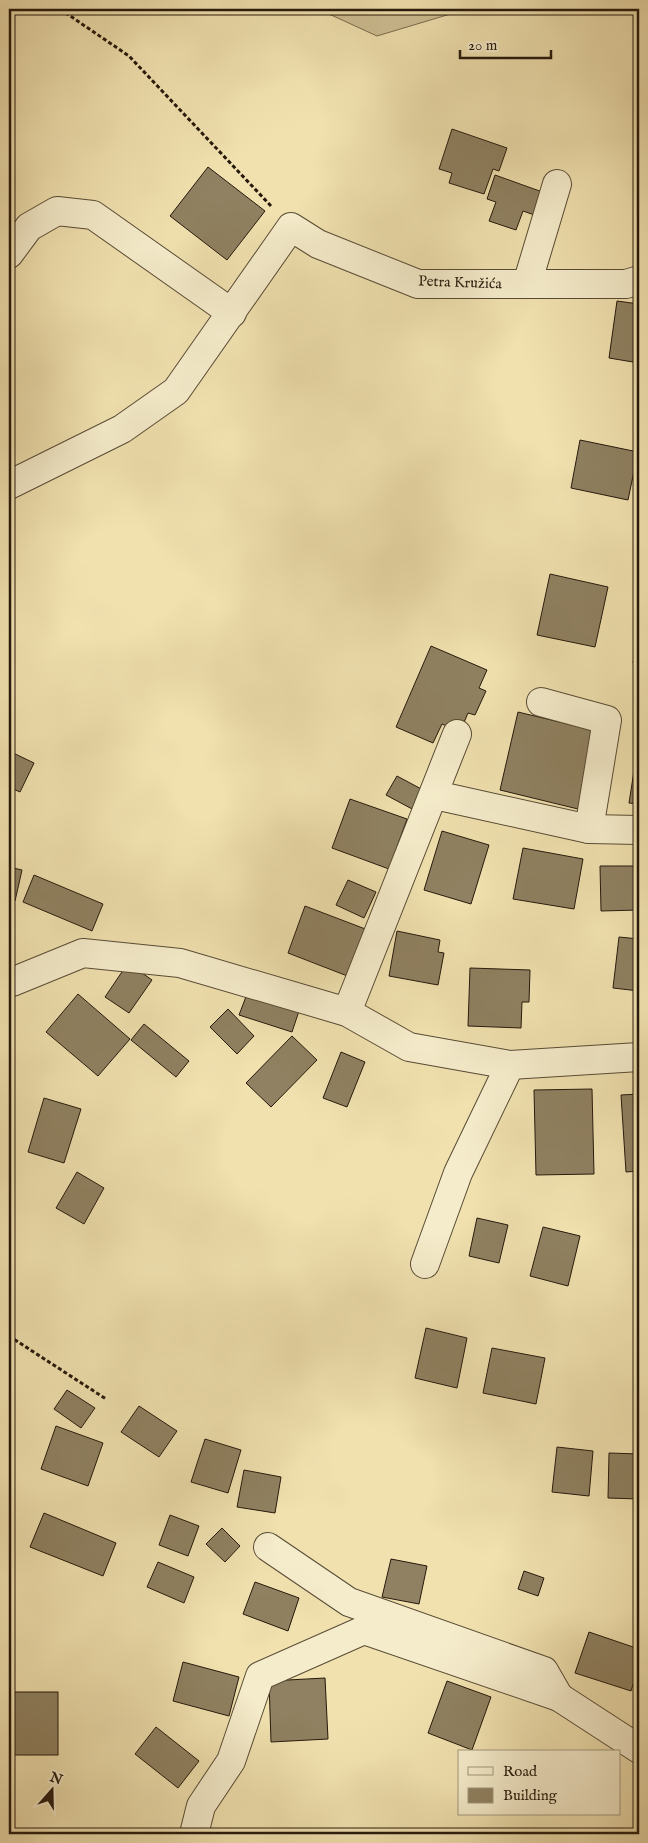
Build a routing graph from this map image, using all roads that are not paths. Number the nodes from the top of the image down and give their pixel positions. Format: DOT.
graph roads {
  1 [pos="557,184"];
  2 [pos="9,254"];
  3 [pos="639,280"];
  4 [pos="527,284"];
  5 [pos="232,313"];
  6 [pos="9,485"];
  7 [pos="542,702"];
  8 [pos="458,734"];
  9 [pos="444,797"];
  10 [pos="588,829"];
  11 [pos="639,830"];
  12 [pos="9,981"];
  13 [pos="347,1012"];
  14 [pos="639,1057"];
  15 [pos="510,1065"];
  16 [pos="425,1264"];
  17 [pos="268,1548"];
  18 [pos="558,1697"];
  19 [pos="639,1749"];
  20 [pos="194,1834"];
  1 -- 4 [label="street"];
  2 -- 5 [label="street"];
  3 -- 4 [label="street, Petra Kružića"];
  4 -- 5 [label="street, Petra Kružića"];
  5 -- 6 [label="street"];
  7 -- 10 [label="street"];
  8 -- 13 [label="street"];
  9 -- 10 [label="street"];
  10 -- 11 [label="street"];
  12 -- 13 [label="street"];
  13 -- 15 [label="street"];
  14 -- 15 [label="street"];
  15 -- 16 [label="street"];
  17 -- 18 [label="street"];
  18 -- 19 [label="street"];
  18 -- 20 [label="street"];
}
